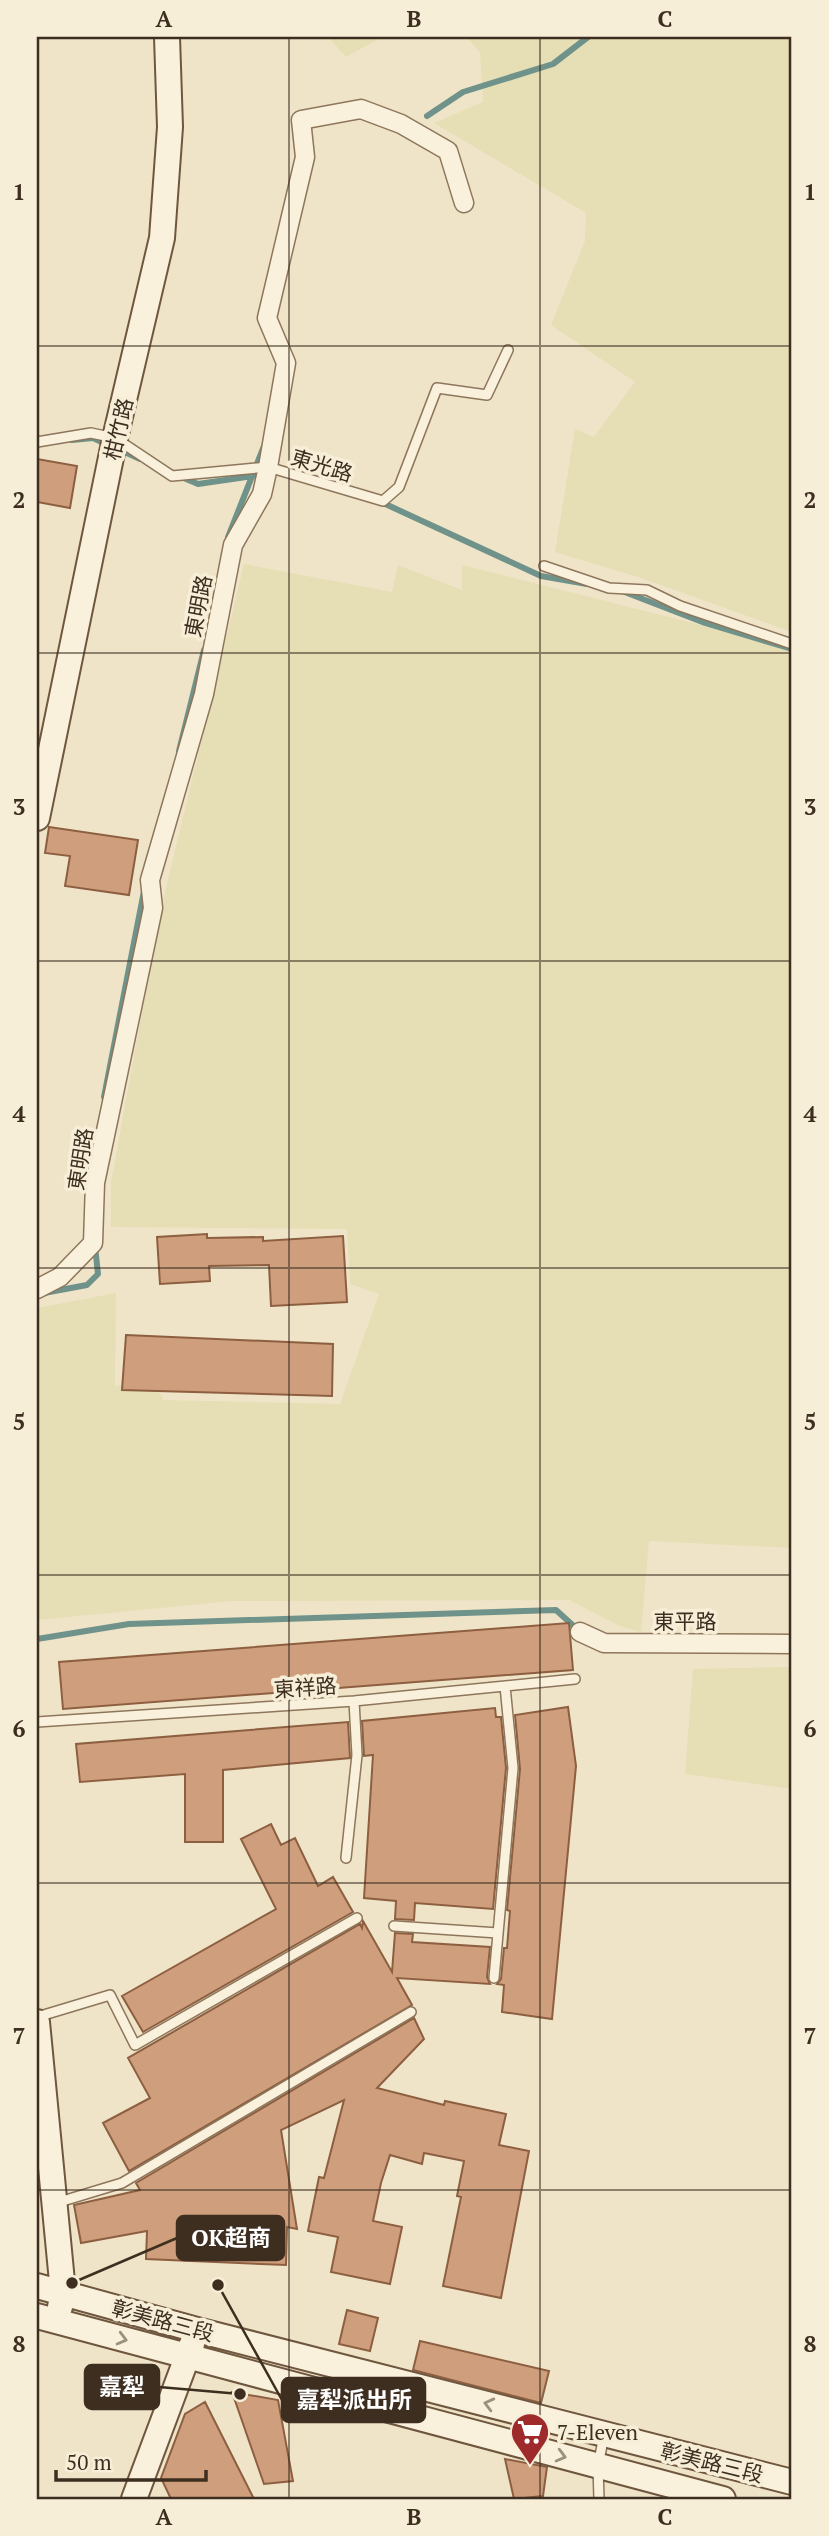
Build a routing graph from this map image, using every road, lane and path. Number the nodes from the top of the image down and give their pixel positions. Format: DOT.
graph roads {
  1 [pos="167,37"];
  2 [pos="464,203"];
  3 [pos="508,350"];
  4 [pos="115,438"];
  5 [pos="37,442"];
  6 [pos="268,467"];
  7 [pos="544,566"];
  8 [pos="792,644"];
  9 [pos="37,818"];
  10 [pos="37,1289"];
  11 [pos="580,1632"];
  12 [pos="792,1644"];
  13 [pos="575,1679"];
  14 [pos="505,1686"];
  15 [pos="354,1701"];
  16 [pos="37,1723"];
  17 [pos="346,1858"];
  18 [pos="357,1918"];
  19 [pos="394,1926"];
  20 [pos="498,1933"];
  21 [pos="494,1978"];
  22 [pos="411,2012"];
  23 [pos="37,2020"];
  24 [pos="41,2108"];
  25 [pos="55,2203"];
  26 [pos="37,2286"];
  27 [pos="63,2292"];
  28 [pos="47,2319"];
  29 [pos="197,2330"];
  30 [pos="187,2357"];
  31 [pos="604,2434"];
  32 [pos="598,2466"];
  33 [pos="792,2482"];
  34 [pos="141,2494"];
  35 [pos="599,2499"];
  36 [pos="723,2499"];
  1 -- 4 [label="main road, 柑竹路"];
  2 -- 6 [label="street, 東明路"];
  3 -- 6 [label="lane, 東光路"];
  4 -- 5 [label="lane, 東光路"];
  4 -- 6 [label="lane, 東光路"];
  4 -- 9 [label="main road, 柑竹路"];
  6 -- 10 [label="street, 東明路"];
  7 -- 8 [label="lane"];
  11 -- 12 [label="street, 東平路"];
  13 -- 14 [label="lane, 東祥路"];
  14 -- 15 [label="lane, 東祥路"];
  14 -- 20 [label="lane"];
  15 -- 16 [label="lane, 東祥路"];
  15 -- 17 [label="lane"];
  18 -- 23 [label="lane"];
  19 -- 20 [label="lane"];
  20 -- 21 [label="lane"];
  22 -- 25 [label="lane"];
  23 -- 24 [label="main road"];
  24 -- 25 [label="main road"];
  25 -- 27 [label="main road"];
  26 -- 27 [label="main road, 彰美路三段"];
  27 -- 28 [label="main road"];
  27 -- 29 [label="main road, 彰美路三段"];
  28 -- 30 [label="main road, 彰美路三段, one-way"];
  29 -- 30 [label="main road"];
  31 -- 29 [label="main road, 彰美路三段, one-way"];
  30 -- 32 [label="main road, 彰美路三段, one-way"];
  30 -- 34 [label="main road"];
  31 -- 32 [label="lane"];
  31 -- 33 [label="main road, 彰美路三段"];
  32 -- 35 [label="lane"];
  32 -- 36 [label="main road, 彰美路三段"];
}
